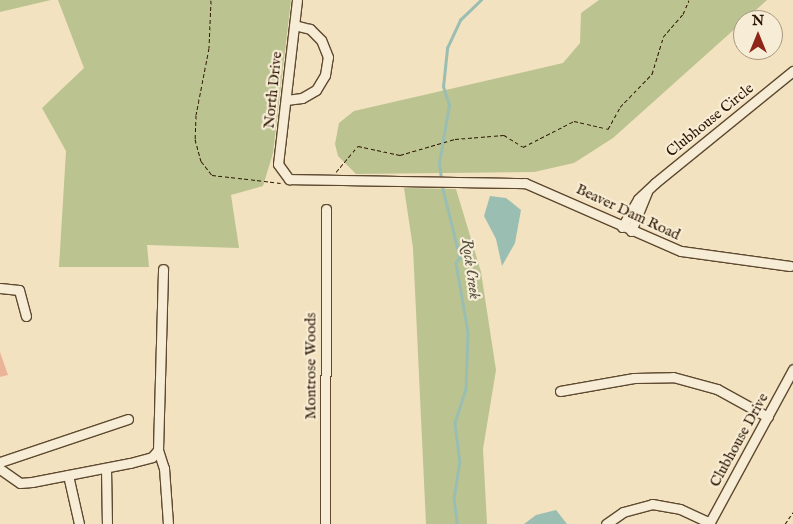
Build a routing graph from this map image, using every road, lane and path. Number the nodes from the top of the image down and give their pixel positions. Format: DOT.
graph roads {
  1 [pos="211,0"];
  2 [pos="297,0"];
  3 [pos="688,0"];
  4 [pos="294,25"];
  5 [pos="793,71"];
  6 [pos="286,100"];
  7 [pos="234,178"];
  8 [pos="330,180"];
  9 [pos="647,192"];
  10 [pos="326,209"];
  11 [pos="622,227"];
  12 [pos="631,231"];
  13 [pos="792,267"];
  14 [pos="163,269"];
  15 [pos="0,288"];
  16 [pos="26,316"];
  17 [pos="793,369"];
  18 [pos="560,391"];
  19 [pos="768,417"];
  20 [pos="128,419"];
  21 [pos="158,450"];
  22 [pos="0,462"];
  23 [pos="106,468"];
  24 [pos="0,469"];
  25 [pos="68,475"];
  26 [pos="793,512"];
  27 [pos="709,523"];
  28 [pos="79,524"];
  29 [pos="107,524"];
  30 [pos="168,524"];
  31 [pos="324,524"];
  32 [pos="606,524"];
  33 [pos="785,524"];
  1 -- 7 [label="path"];
  2 -- 4 [label="street, North Drive"];
  3 -- 8 [label="path"];
  4 -- 6 [label="street, North Drive"];
  4 -- 6 [label="street"];
  5 -- 9 [label="street, Clubhouse Circle"];
  6 -- 8 [label="street, North Drive"];
  8 -- 11 [label="street, Beaver Dam Road"];
  9 -- 11 [label="street, Clubhouse Circle"];
  9 -- 12 [label="street, Clubhouse Circle"];
  10 -- 31 [label="street, Montrose Woods"];
  11 -- 12 [label="street, Beaver Dam Road"];
  12 -- 13 [label="street, Beaver Dam Road"];
  14 -- 21 [label="street"];
  15 -- 16 [label="street"];
  17 -- 19 [label="street, Clubhouse Drive"];
  18 -- 19 [label="street"];
  19 -- 27 [label="street, Clubhouse Drive"];
  20 -- 22 [label="street"];
  21 -- 23 [label="street"];
  21 -- 30 [label="street"];
  23 -- 25 [label="street"];
  23 -- 29 [label="street"];
  24 -- 25 [label="street"];
  25 -- 28 [label="street"];
  26 -- 33 [label="path"];
  27 -- 32 [label="street"];
}
